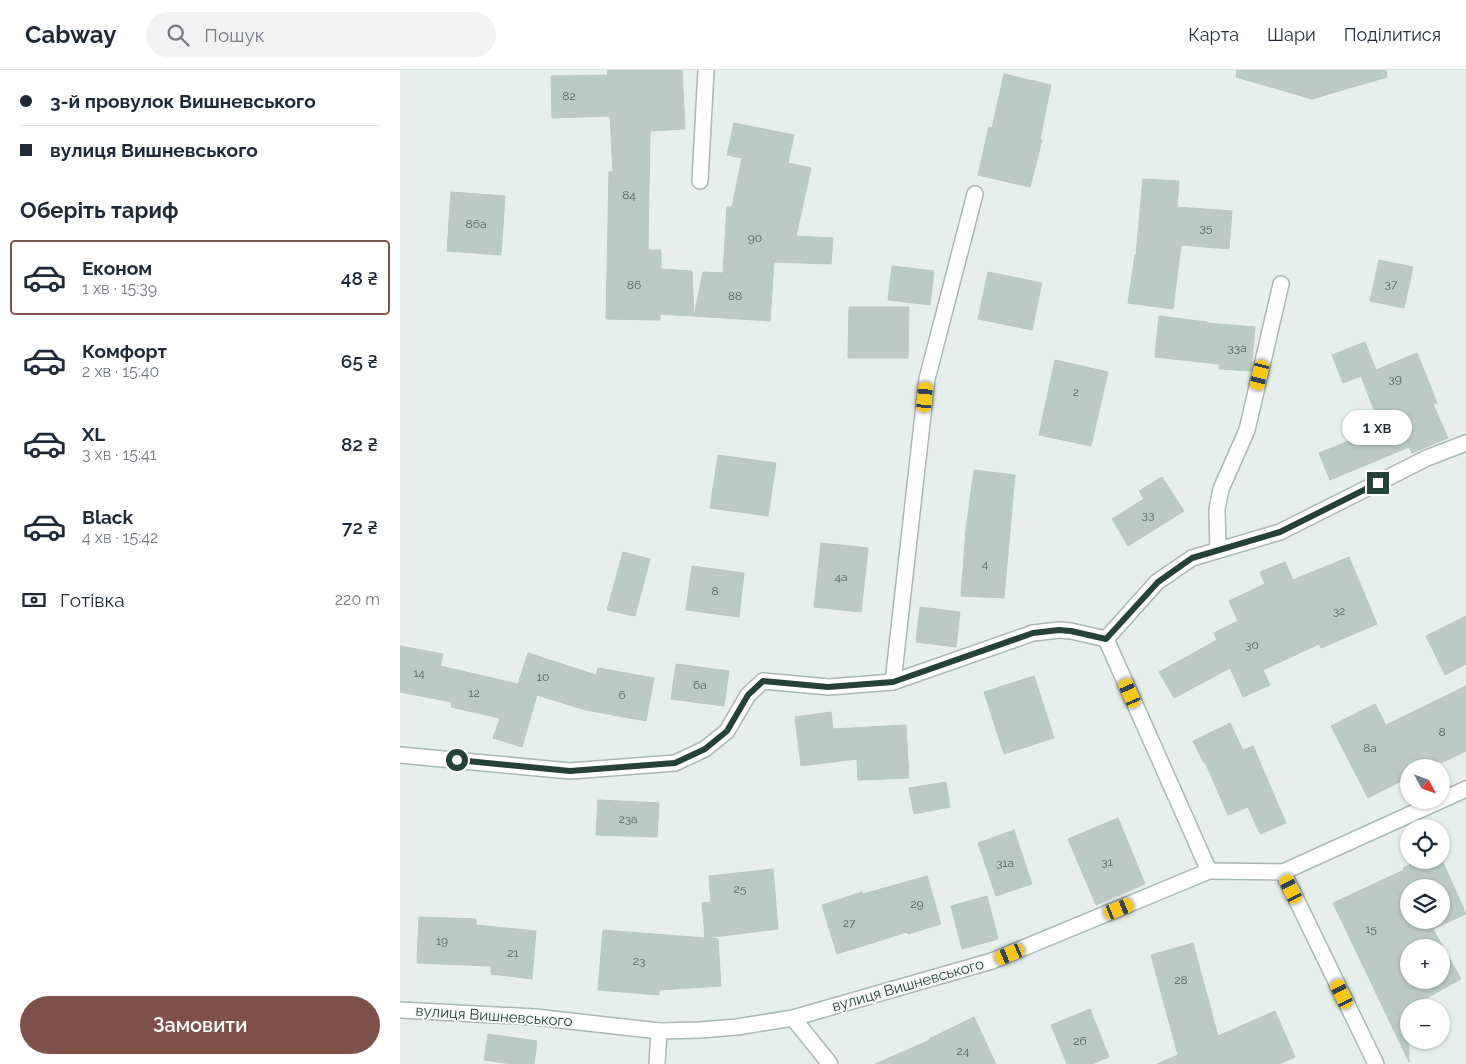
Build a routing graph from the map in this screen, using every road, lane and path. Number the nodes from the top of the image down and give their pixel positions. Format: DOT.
graph roads {
  1 [pos="706,70"];
  2 [pos="700,181"];
  3 [pos="975,194"];
  4 [pos="1281,284"];
  5 [pos="1466,443"];
  6 [pos="1218,550"];
  7 [pos="1106,639"];
  8 [pos="893,682"];
  9 [pos="400,755"];
  10 [pos="1466,789"];
  11 [pos="1209,872"];
  12 [pos="1282,872"];
  13 [pos="400,1010"];
  14 [pos="792,1018"];
  15 [pos="659,1031"];
  16 [pos="657,1064"];
  17 [pos="830,1064"];
  18 [pos="1376,1064"];
  1 -- 2 [label="street"];
  3 -- 8 [label="street"];
  4 -- 6 [label="street"];
  5 -- 6 [label="street"];
  6 -- 7 [label="street"];
  7 -- 8 [label="street"];
  7 -- 11 [label="street"];
  8 -- 9 [label="street"];
  10 -- 12 [label="street"];
  11 -- 12 [label="street"];
  11 -- 14 [label="street, вулиця Вишневського"];
  12 -- 18 [label="street"];
  13 -- 15 [label="street, вулиця Вишневського"];
  14 -- 15 [label="street, вулиця Вишневського"];
  14 -- 17 [label="street"];
  15 -- 16 [label="street"];
}
